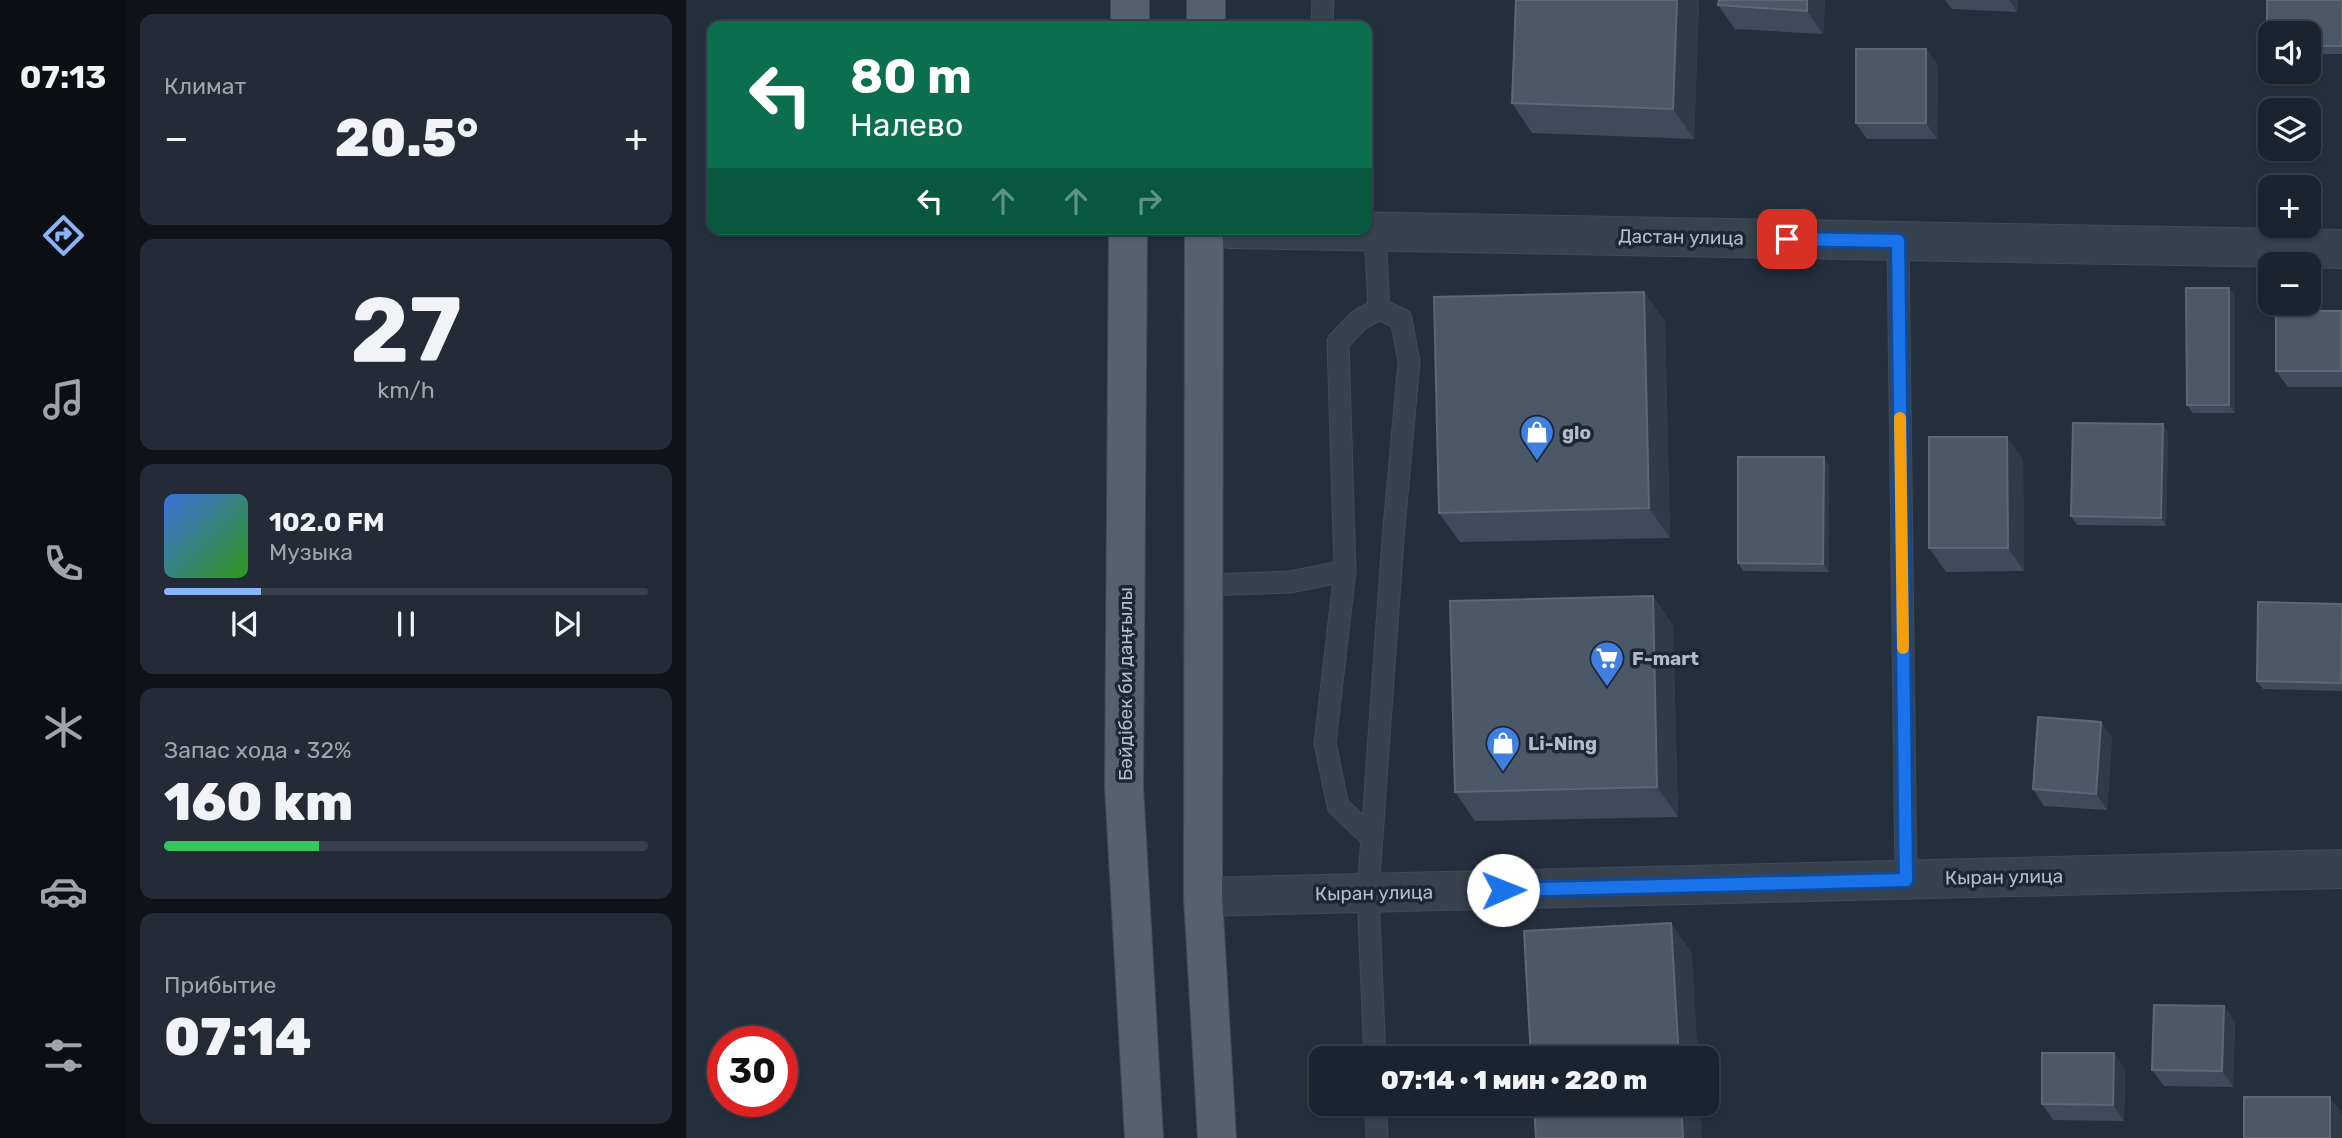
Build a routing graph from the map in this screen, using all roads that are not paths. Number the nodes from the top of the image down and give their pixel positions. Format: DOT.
graph roads {
  1 [pos="1130,0"];
  2 [pos="1206,0"];
  3 [pos="1322,0"];
  4 [pos="1130,21"];
  5 [pos="1206,21"];
  6 [pos="1322,21"];
  7 [pos="1372,232"];
  8 [pos="1375,232"];
  9 [pos="1128,235"];
  10 [pos="1204,235"];
  11 [pos="1898,241"];
  12 [pos="2342,249"];
  13 [pos="1378,309"];
  14 [pos="1345,571"];
  15 [pos="1205,585"];
  16 [pos="1372,838"];
  17 [pos="2342,869"];
  18 [pos="1906,880"];
  19 [pos="1368,893"];
  20 [pos="1203,897"];
  21 [pos="1374,1046"];
  22 [pos="1376,1116"];
  23 [pos="1144,1138"];
  24 [pos="1217,1138"];
  25 [pos="1377,1138"];
  1 -- 4 [label="main road"];
  2 -- 5 [label="main road"];
  3 -- 6 [label="lane"];
  7 -- 8 [label="street, Дастан улица"];
  8 -- 11 [label="street, Дастан улица"];
  8 -- 13 [label="lane"];
  9 -- 23 [label="main road, Бәйдібек би даңғылы"];
  10 -- 15 [label="main road"];
  11 -- 12 [label="street, Дастан улица"];
  11 -- 18 [label="lane"];
  13 -- 14 [label="lane"];
  13 -- 16 [label="lane"];
  14 -- 15 [label="lane"];
  14 -- 16 [label="lane"];
  15 -- 20 [label="main road"];
  16 -- 19 [label="lane"];
  17 -- 18 [label="street, Кыран улица"];
  18 -- 19 [label="street, Кыран улица"];
  19 -- 20 [label="street, Кыран улица"];
  19 -- 21 [label="lane"];
  20 -- 24 [label="main road"];
  22 -- 25 [label="lane"];
}
